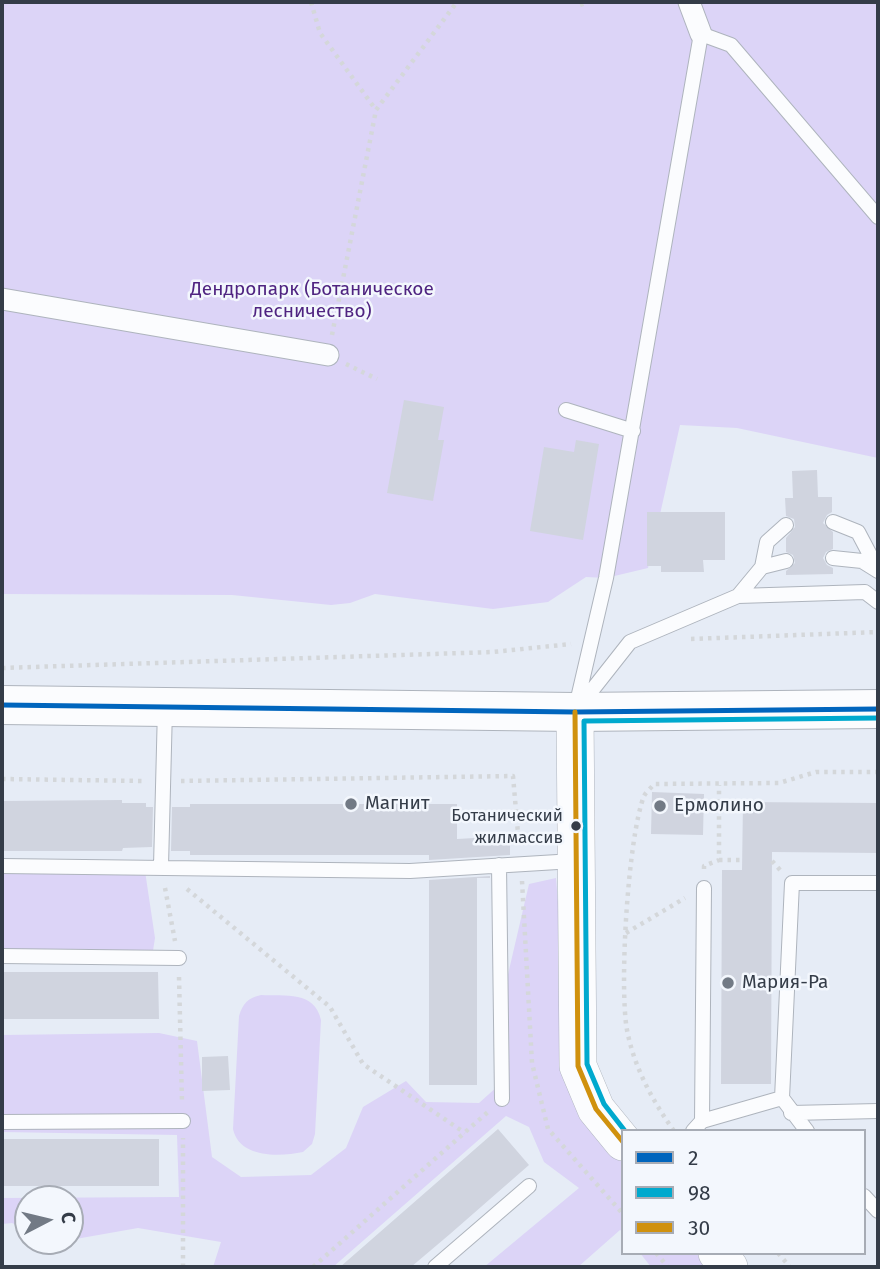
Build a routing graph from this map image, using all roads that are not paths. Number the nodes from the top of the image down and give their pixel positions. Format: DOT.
graph roads {
  1 [pos="690,2"];
  2 [pos="701,34"];
  3 [pos="878,217"];
  4 [pos="2,299"];
  5 [pos="328,355"];
  6 [pos="643,369"];
  7 [pos="627,372"];
  8 [pos="566,410"];
  9 [pos="633,431"];
  10 [pos="833,522"];
  11 [pos="786,525"];
  12 [pos="833,558"];
  13 [pos="786,561"];
  14 [pos="762,567"];
  15 [pos="878,571"];
  16 [pos="738,596"];
  17 [pos="878,602"];
  18 [pos="2,705"];
  19 [pos="165,707"];
  20 [pos="878,709"];
  21 [pos="575,712"];
  22 [pos="574,861"];
  23 [pos="499,865"];
  24 [pos="2,866"];
  25 [pos="161,866"];
  26 [pos="878,883"];
  27 [pos="704,888"];
  28 [pos="2,956"];
  29 [pos="179,958"];
  30 [pos="782,1098"];
  31 [pos="502,1099"];
  32 [pos="878,1111"];
  33 [pos="791,1113"];
  34 [pos="183,1121"];
  35 [pos="2,1122"];
  36 [pos="697,1126"];
  37 [pos="805,1129"];
  38 [pos="621,1140"];
  39 [pos="529,1186"];
  40 [pos="866,1198"];
  41 [pos="878,1211"];
  42 [pos="435,1267"];
  1 -- 2 [label="street"];
  2 -- 3 [label="lane"];
  2 -- 6 [label="lane"];
  4 -- 5 [label="street"];
  6 -- 7 [label="lane"];
  6 -- 9 [label="lane"];
  8 -- 9 [label="lane"];
  9 -- 21 [label="lane"];
  10 -- 15 [label="lane"];
  11 -- 14 [label="lane"];
  12 -- 15 [label="lane"];
  13 -- 14 [label="lane"];
  14 -- 16 [label="lane"];
  16 -- 17 [label="lane"];
  16 -- 21 [label="lane"];
  18 -- 19 [label="main road"];
  19 -- 21 [label="main road"];
  19 -- 25 [label="lane"];
  20 -- 21 [label="main road"];
  21 -- 22 [label="street"];
  22 -- 23 [label="lane"];
  22 -- 38 [label="street"];
  23 -- 25 [label="lane"];
  23 -- 31 [label="lane"];
  24 -- 25 [label="lane"];
  26 -- 30 [label="lane"];
  27 -- 36 [label="lane"];
  28 -- 29 [label="lane"];
  30 -- 33 [label="lane"];
  30 -- 36 [label="lane"];
  32 -- 33 [label="lane"];
  33 -- 37 [label="lane"];
  34 -- 35 [label="lane"];
  39 -- 42 [label="lane"];
  40 -- 41 [label="lane"];
}
